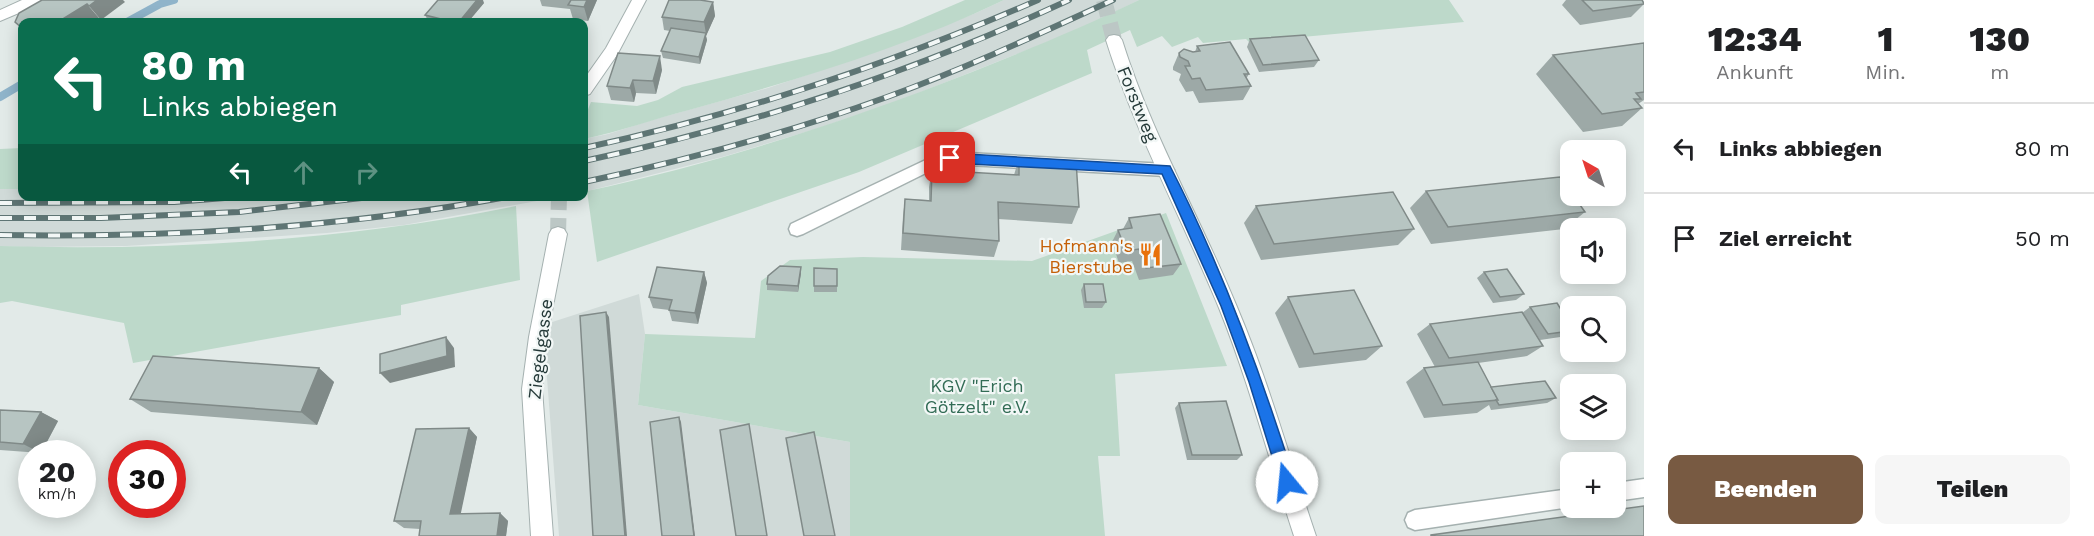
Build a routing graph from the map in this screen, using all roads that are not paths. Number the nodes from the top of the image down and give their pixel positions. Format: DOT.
graph roads {
  1 [pos="35,0"];
  2 [pos="639,0"];
  3 [pos="0,16"];
  4 [pos="1114,40"];
  5 [pos="588,84"];
  6 [pos="1166,170"];
  7 [pos="797,229"];
  8 [pos="558,234"];
  9 [pos="1644,488"];
  10 [pos="1626,491"];
  11 [pos="1560,499"];
  12 [pos="1415,520"];
  13 [pos="542,536"];
  14 [pos="1305,536"];
  1 -- 3 [label="street"];
  2 -- 5 [label="street"];
  4 -- 6 [label="street, Forstweg"];
  6 -- 7 [label="lane"];
  6 -- 14 [label="street, Forstweg"];
  8 -- 13 [label="street, Ziegelgasse"];
  9 -- 10 [label="lane"];
  11 -- 12 [label="lane"];
}
